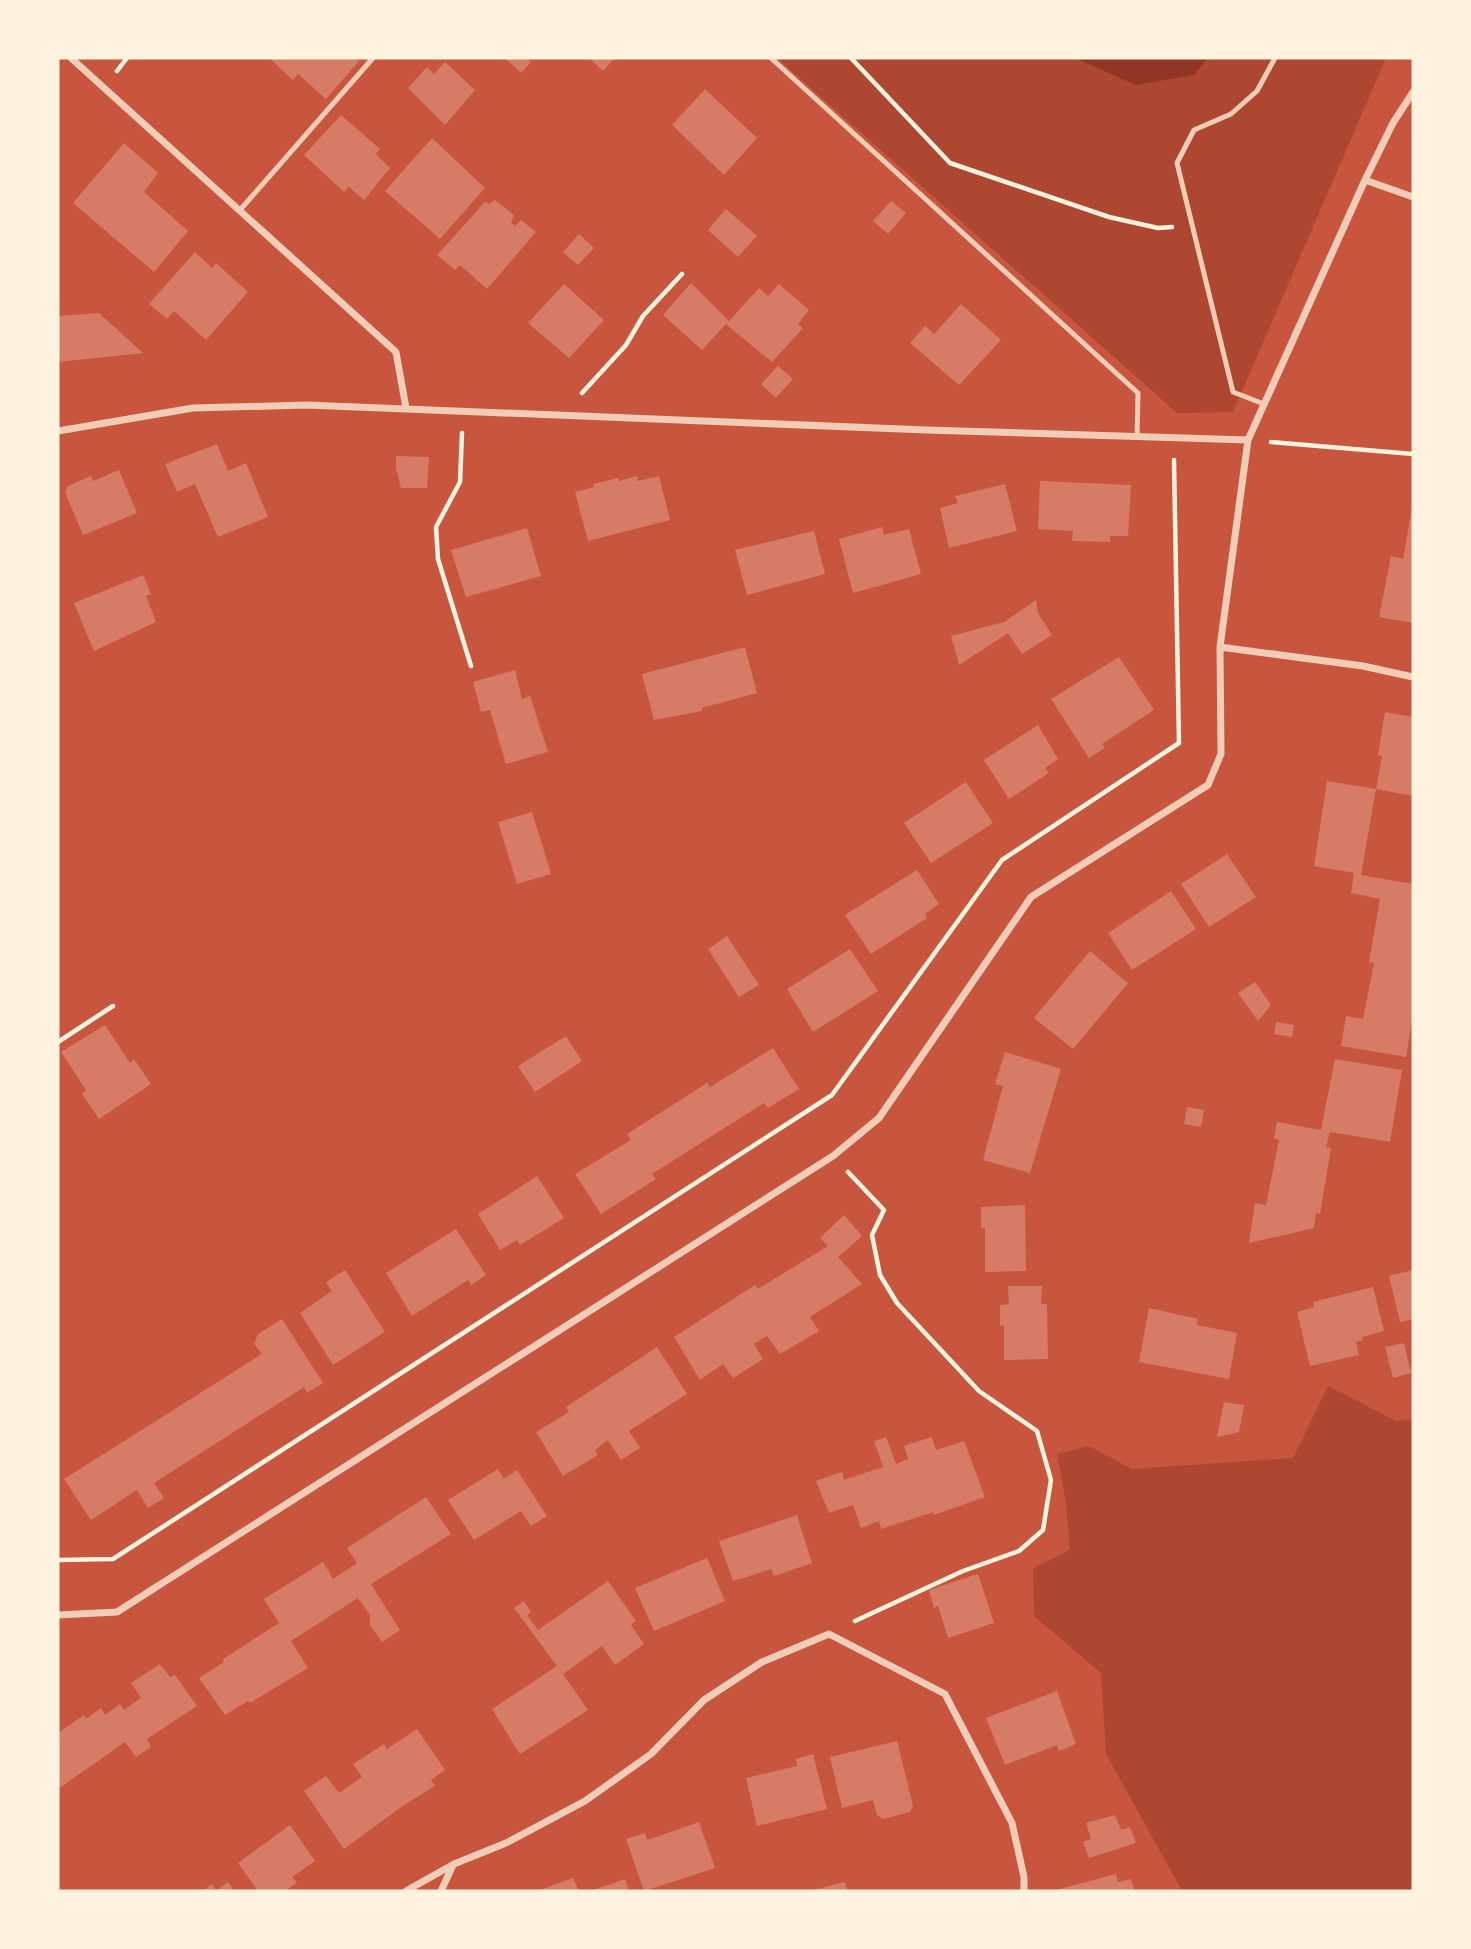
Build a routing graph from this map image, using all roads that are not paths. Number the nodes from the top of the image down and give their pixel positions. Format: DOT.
graph roads {
  1 [pos="71,58"];
  2 [pos="373,58"];
  3 [pos="771,58"];
  4 [pos="1275,58"];
  5 [pos="1413,92"];
  6 [pos="1365,180"];
  7 [pos="1413,197"];
  8 [pos="240,210"];
  9 [pos="1264,404"];
  10 [pos="406,408"];
  11 [pos="58,432"];
  12 [pos="1137,437"];
  13 [pos="1248,440"];
  14 [pos="1220,647"];
  15 [pos="1413,677"];
  16 [pos="58,1615"];
  17 [pos="454,1864"];
  18 [pos="406,1891"];
  19 [pos="441,1891"];
  20 [pos="1024,1891"];
  1 -- 8 [label="street"];
  2 -- 8 [label="lane"];
  3 -- 12 [label="lane"];
  4 -- 9 [label="lane"];
  5 -- 6 [label="street"];
  6 -- 7 [label="street"];
  6 -- 9 [label="street"];
  8 -- 10 [label="street"];
  9 -- 13 [label="street"];
  10 -- 11 [label="street"];
  10 -- 12 [label="street"];
  12 -- 13 [label="street"];
  13 -- 14 [label="street"];
  14 -- 15 [label="street"];
  14 -- 16 [label="street"];
  17 -- 18 [label="street"];
  17 -- 19 [label="street"];
  17 -- 20 [label="street"];
}
